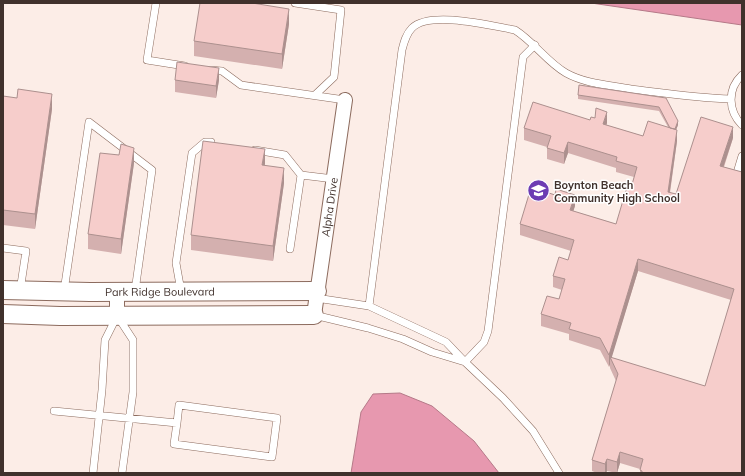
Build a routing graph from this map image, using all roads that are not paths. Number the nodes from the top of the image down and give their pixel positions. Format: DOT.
graph roads {
  1 [pos="156,3"];
  2 [pos="295,3"];
  3 [pos="535,45"];
  4 [pos="192,67"];
  5 [pos="207,69"];
  6 [pos="742,75"];
  7 [pos="315,95"];
  8 [pos="731,99"];
  9 [pos="345,100"];
  10 [pos="742,125"];
  11 [pos="220,144"];
  12 [pos="248,149"];
  13 [pos="742,156"];
  14 [pos="301,175"];
  15 [pos="736,176"];
  16 [pos="334,179"];
  17 [pos="3,248"];
  18 [pos="290,249"];
  19 [pos="12,290"];
  20 [pos="181,291"];
  21 [pos="63,292"];
  22 [pos="117,292"];
  23 [pos="135,292"];
  24 [pos="316,302"];
  25 [pos="369,306"];
  26 [pos="3,314"];
  27 [pos="117,316"];
  28 [pos="465,362"];
  29 [pos="54,411"];
  30 [pos="99,416"];
  31 [pos="130,418"];
  32 [pos="177,423"];
  33 [pos="92,473"];
  34 [pos="122,473"];
  35 [pos="559,473"];
  1 -- 4 [label="lane"];
  2 -- 7 [label="lane"];
  3 -- 8 [label="lane"];
  3 -- 25 [label="lane"];
  3 -- 28 [label="lane"];
  5 -- 7 [label="lane"];
  6 -- 8 [label="lane"];
  7 -- 9 [label="lane"];
  8 -- 10 [label="lane"];
  9 -- 16 [label="street, Alpha Drive"];
  11 -- 20 [label="lane"];
  12 -- 14 [label="lane"];
  13 -- 15 [label="lane"];
  14 -- 16 [label="lane"];
  14 -- 18 [label="lane"];
  16 -- 24 [label="street, Alpha Drive"];
  17 -- 19 [label="lane"];
  19 -- 21 [label="street, Park Ridge Boulevard"];
  20 -- 23 [label="street, Park Ridge Boulevard"];
  20 -- 24 [label="street, Park Ridge Boulevard"];
  21 -- 22 [label="street, Park Ridge Boulevard"];
  21 -- 23 [label="lane"];
  22 -- 23 [label="street, Park Ridge Boulevard"];
  22 -- 27 [label="street"];
  24 -- 25 [label="lane"];
  24 -- 27 [label="street, Park Ridge Boulevard"];
  24 -- 28 [label="lane"];
  25 -- 28 [label="lane"];
  26 -- 27 [label="street, Park Ridge Boulevard"];
  27 -- 30 [label="lane"];
  27 -- 31 [label="lane"];
  28 -- 35 [label="lane"];
  29 -- 30 [label="lane"];
  30 -- 31 [label="lane"];
  30 -- 33 [label="lane"];
  31 -- 32 [label="lane"];
  31 -- 34 [label="lane"];
  32 -- 32 [label="lane"];
}
